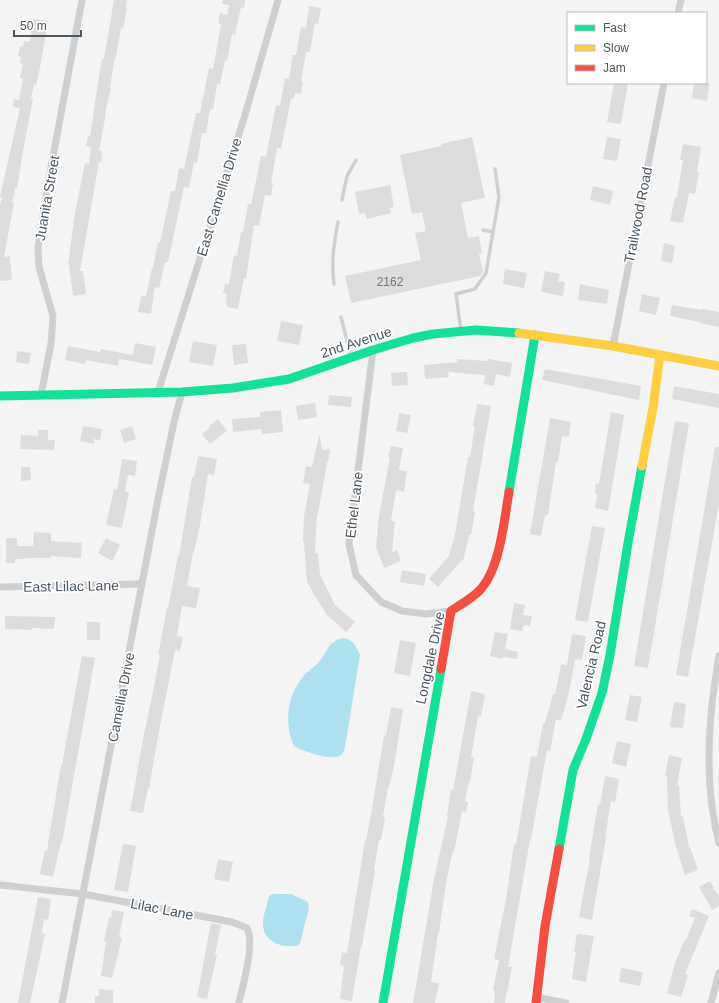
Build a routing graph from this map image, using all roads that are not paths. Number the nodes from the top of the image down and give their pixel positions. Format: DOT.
graph roads {
  1 [pos="82,0"];
  2 [pos="278,0"];
  3 [pos="682,0"];
  4 [pos="678,12"];
  5 [pos="664,84"];
  6 [pos="356,160"];
  7 [pos="495,169"];
  8 [pos="342,200"];
  9 [pos="338,222"];
  10 [pos="483,230"];
  11 [pos="493,232"];
  12 [pos="334,284"];
  13 [pos="341,317"];
  14 [pos="461,331"];
  15 [pos="535,335"];
  16 [pos="613,346"];
  17 [pos="373,350"];
  18 [pos="660,355"];
  19 [pos="351,358"];
  20 [pos="719,366"];
  21 [pos="158,392"];
  22 [pos="182,392"];
  23 [pos="41,395"];
  24 [pos="0,396"];
  25 [pos="142,584"];
  26 [pos="0,587"];
  27 [pos="451,611"];
  28 [pos="719,656"];
  29 [pos="719,843"];
  30 [pos="0,885"];
  31 [pos="84,894"];
  32 [pos="719,973"];
  33 [pos="536,1000"];
  34 [pos="62,1003"];
  35 [pos="239,1003"];
  36 [pos="383,1003"];
  37 [pos="566,1003"];
  38 [pos="711,1003"];
  1 -- 23 [label="street, Juanita Street"];
  2 -- 21 [label="street, East Camellia Drive"];
  3 -- 4 [label="street"];
  5 -- 16 [label="street, Trailwood Road"];
  6 -- 8 [label="lane"];
  7 -- 11 [label="lane"];
  9 -- 12 [label="lane"];
  10 -- 11 [label="lane"];
  11 -- 14 [label="lane"];
  13 -- 19 [label="lane"];
  14 -- 15 [label="street, 2nd Avenue"];
  14 -- 17 [label="street, 2nd Avenue"];
  15 -- 16 [label="street, 2nd Avenue"];
  15 -- 27 [label="street, Longdale Drive"];
  16 -- 18 [label="street, 2nd Avenue"];
  17 -- 19 [label="street, 2nd Avenue"];
  17 -- 27 [label="street, Ethel Lane"];
  18 -- 20 [label="street, 2nd Avenue"];
  18 -- 33 [label="street, Valencia Road"];
  19 -- 22 [label="street, 2nd Avenue"];
  21 -- 22 [label="street, 2nd Avenue"];
  21 -- 23 [label="street, 2nd Avenue"];
  22 -- 25 [label="street, Camellia Drive"];
  23 -- 24 [label="street, 2nd Avenue"];
  25 -- 26 [label="street, East Lilac Lane"];
  25 -- 31 [label="street, Camellia Drive"];
  27 -- 36 [label="street, Longdale Drive"];
  28 -- 29 [label="street"];
  30 -- 31 [label="street, Lilac Lane"];
  31 -- 34 [label="street, Camellia Drive"];
  31 -- 35 [label="street, Lilac Lane"];
  32 -- 38 [label="street"];
  33 -- 37 [label="street"];
}
